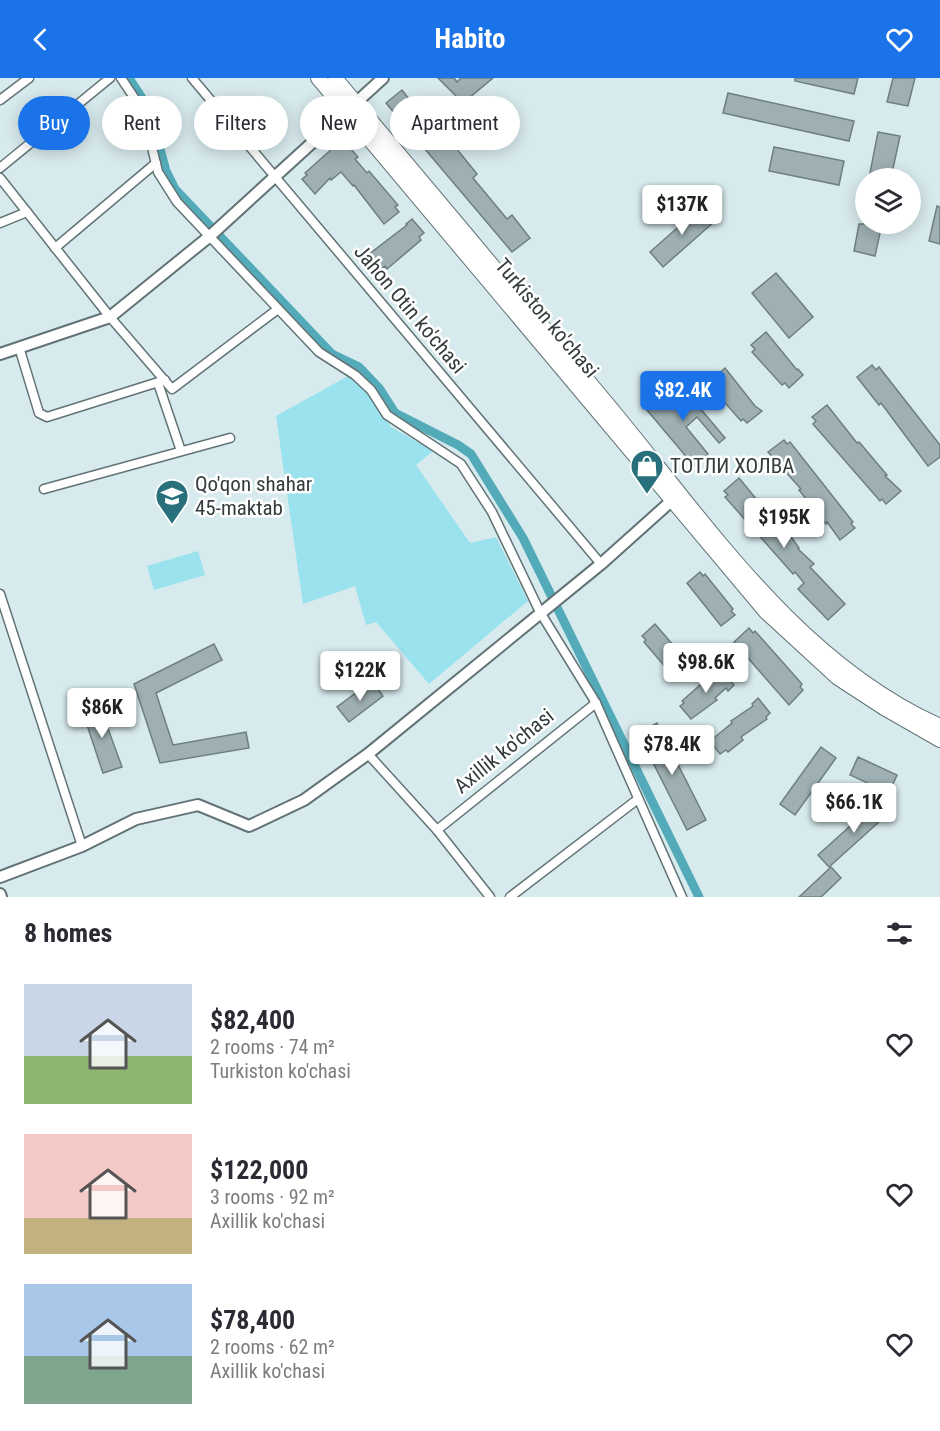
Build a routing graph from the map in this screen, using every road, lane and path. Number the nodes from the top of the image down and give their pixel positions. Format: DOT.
graph roads {
  1 [pos="29,78"];
  2 [pos="110,78"];
  3 [pos="121,78"];
  4 [pos="192,78"];
  5 [pos="318,78"];
  6 [pos="335,78"];
  7 [pos="383,78"];
  8 [pos="338,96"];
  9 [pos="344,96"];
  10 [pos="363,96"];
  11 [pos="0,100"];
  12 [pos="378,140"];
  13 [pos="304,150"];
  14 [pos="156,163"];
  15 [pos="0,168"];
  16 [pos="275,177"];
  17 [pos="0,178"];
  18 [pos="27,212"];
  19 [pos="0,223"];
  20 [pos="210,236"];
  21 [pos="56,248"];
  22 [pos="278,309"];
  23 [pos="110,317"];
  24 [pos="19,347"];
  25 [pos="0,354"];
  26 [pos="162,381"];
  27 [pos="230,438"];
  28 [pos="181,451"];
  29 [pos="44,489"];
  30 [pos="676,497"];
  31 [pos="601,564"];
  32 [pos="0,594"];
  33 [pos="542,611"];
  34 [pos="596,703"];
  35 [pos="940,726"];
  36 [pos="940,740"];
  37 [pos="368,754"];
  38 [pos="638,799"];
  39 [pos="437,830"];
  40 [pos="82,846"];
  41 [pos="0,877"];
  42 [pos="490,897"];
  43 [pos="510,897"];
  44 [pos="682,897"];
  1 -- 11 [label="street"];
  2 -- 15 [label="street"];
  3 -- 14 [label="street"];
  4 -- 16 [label="street, Jahon Otin ko'chasi"];
  5 -- 8 [label="main road, Turkiston ko'chasi"];
  6 -- 9 [label="main road, Turkiston ko'chasi"];
  7 -- 10 [label="street"];
  12 -- 30 [label="main road, Turkiston ko'chasi"];
  13 -- 16 [label="street"];
  14 -- 20 [label="street"];
  14 -- 21 [label="street"];
  16 -- 20 [label="street"];
  16 -- 31 [label="street, Jahon Otin ko'chasi"];
  17 -- 18 [label="street"];
  18 -- 19 [label="street"];
  18 -- 21 [label="street"];
  20 -- 22 [label="street"];
  20 -- 23 [label="street"];
  21 -- 23 [label="street"];
  22 -- 26 [label="street"];
  22 -- 33 [label="street"];
  23 -- 24 [label="street"];
  23 -- 26 [label="street"];
  24 -- 25 [label="street"];
  24 -- 26 [label="street"];
  26 -- 28 [label="street"];
  27 -- 28 [label="street"];
  28 -- 29 [label="street"];
  30 -- 31 [label="street"];
  30 -- 35 [label="main road, Turkiston ko'chasi"];
  30 -- 36 [label="main road, Turkiston ko'chasi"];
  31 -- 33 [label="street"];
  32 -- 40 [label="street"];
  33 -- 34 [label="street"];
  33 -- 37 [label="street"];
  34 -- 38 [label="street"];
  34 -- 39 [label="street, Axillik ko'chasi"];
  37 -- 39 [label="street"];
  37 -- 40 [label="street"];
  38 -- 43 [label="street"];
  38 -- 44 [label="street"];
  39 -- 42 [label="street"];
  40 -- 41 [label="street"];
}
